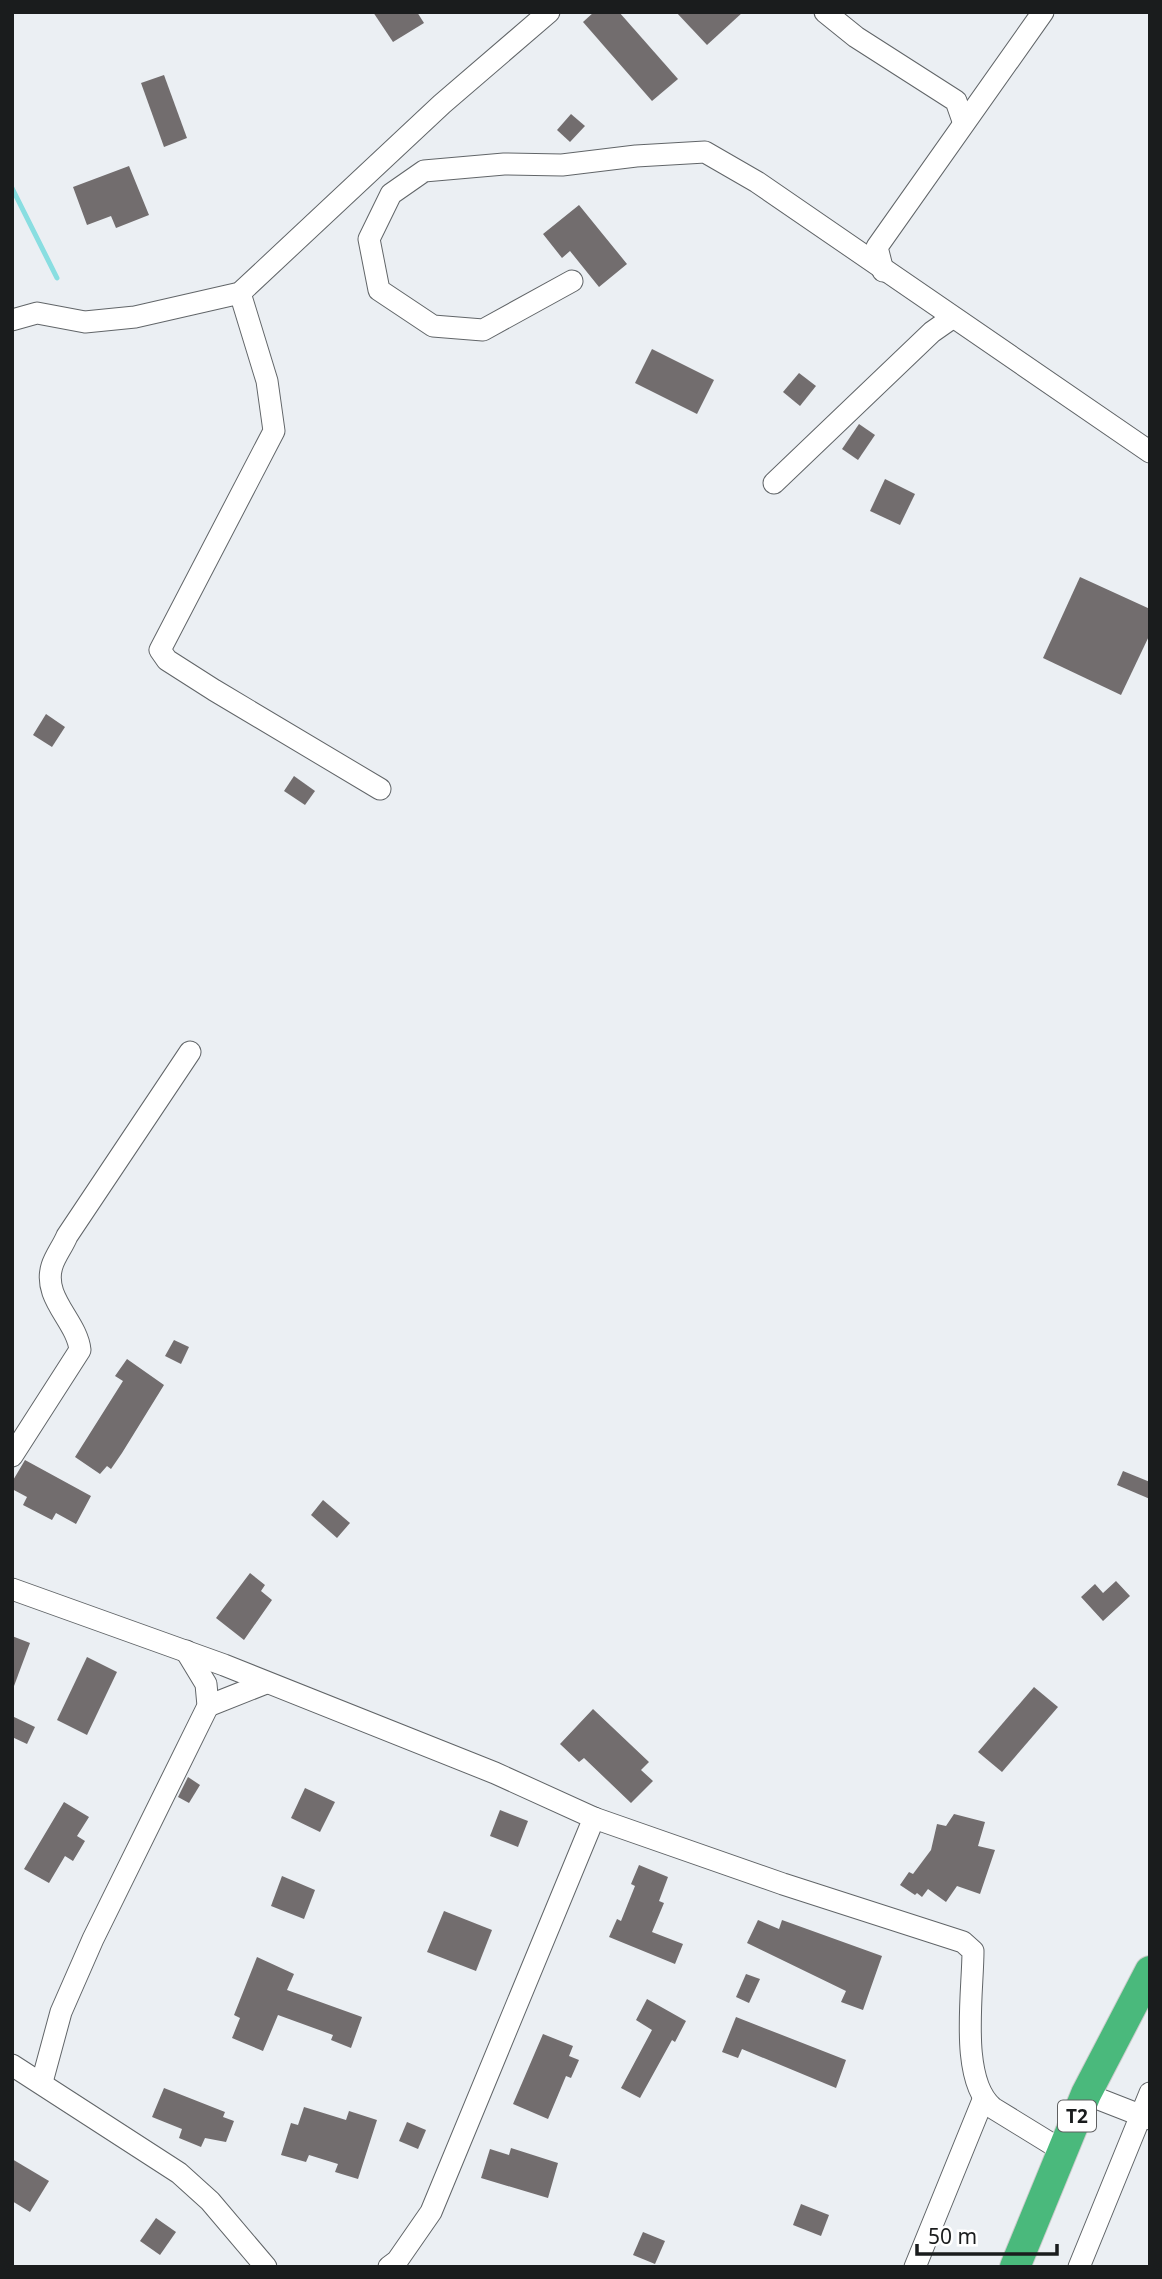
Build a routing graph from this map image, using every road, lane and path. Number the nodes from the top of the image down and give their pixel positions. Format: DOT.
graph roads {
  1 [pos="549,12"];
  2 [pos="825,12"];
  3 [pos="1043,12"];
  4 [pos="963,121"];
  5 [pos="883,271"];
  6 [pos="572,281"];
  7 [pos="240,293"];
  8 [pos="952,318"];
  9 [pos="12,320"];
  10 [pos="1150,452"];
  11 [pos="774,483"];
  12 [pos="380,789"];
  13 [pos="190,1052"];
  14 [pos="12,1456"];
  15 [pos="12,1589"];
  16 [pos="186,1651"];
  17 [pos="266,1683"];
  18 [pos="208,1706"];
  19 [pos="594,1818"];
  20 [pos="1150,1971"];
  21 [pos="12,2066"];
  22 [pos="42,2082"];
  23 [pos="1086,2094"];
  24 [pos="1150,2094"];
  25 [pos="983,2100"];
  26 [pos="1144,2117"];
  27 [pos="1063,2151"];
  28 [pos="265,2267"];
  29 [pos="389,2267"];
  30 [pos="915,2267"];
  31 [pos="1015,2267"];
  32 [pos="1079,2267"];
  1 -- 7 [label="street"];
  2 -- 4 [label="street"];
  3 -- 4 [label="street"];
  4 -- 5 [label="street"];
  5 -- 6 [label="street"];
  5 -- 8 [label="street"];
  7 -- 9 [label="street"];
  7 -- 12 [label="street"];
  8 -- 10 [label="street"];
  8 -- 11 [label="street"];
  13 -- 14 [label="street"];
  15 -- 16 [label="street"];
  16 -- 17 [label="street"];
  16 -- 18 [label="street"];
  17 -- 18 [label="street"];
  17 -- 19 [label="street"];
  18 -- 22 [label="street"];
  19 -- 25 [label="street"];
  19 -- 29 [label="street"];
  20 -- 23 [label="highway, T2"];
  21 -- 22 [label="street"];
  22 -- 28 [label="street"];
  23 -- 26 [label="street"];
  23 -- 27 [label="highway, T2"];
  24 -- 26 [label="street"];
  25 -- 27 [label="street"];
  25 -- 30 [label="street"];
  26 -- 32 [label="street"];
  27 -- 31 [label="highway, T2"];
}
